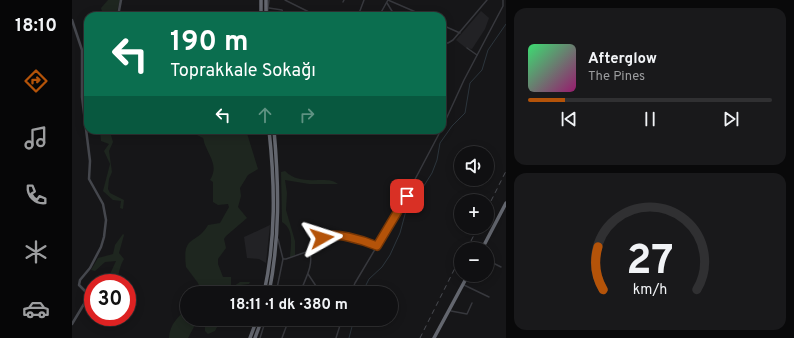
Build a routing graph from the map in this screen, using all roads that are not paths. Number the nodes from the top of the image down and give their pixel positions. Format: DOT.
graph roads {
  1 [pos="121,0"];
  2 [pos="261,0"];
  3 [pos="266,0"];
  4 [pos="269,0"];
  5 [pos="285,0"];
  6 [pos="364,0"];
  7 [pos="487,0"];
  8 [pos="503,0"];
  9 [pos="388,1"];
  10 [pos="269,8"];
  11 [pos="119,12"];
  12 [pos="261,12"];
  13 [pos="267,12"];
  14 [pos="268,12"];
  15 [pos="283,12"];
  16 [pos="309,12"];
  17 [pos="360,12"];
  18 [pos="381,12"];
  19 [pos="393,12"];
  20 [pos="415,12"];
  21 [pos="72,20"];
  22 [pos="446,27"];
  23 [pos="460,33"];
  24 [pos="446,43"];
  25 [pos="467,48"];
  26 [pos="477,56"];
  27 [pos="84,113"];
  28 [pos="446,119"];
  29 [pos="87,134"];
  30 [pos="269,134"];
  31 [pos="274,134"];
  32 [pos="438,134"];
  33 [pos="506,203"];
  34 [pos="506,206"];
  35 [pos="278,239"];
  36 [pos="486,242"];
  37 [pos="487,242"];
  38 [pos="377,246"];
  39 [pos="309,251"];
  40 [pos="284,259"];
  41 [pos="494,264"];
  42 [pos="501,268"];
  43 [pos="308,274"];
  44 [pos="465,282"];
  45 [pos="466,282"];
  46 [pos="464,285"];
  47 [pos="265,286"];
  48 [pos="270,286"];
  49 [pos="278,286"];
  50 [pos="303,286"];
  51 [pos="316,286"];
  52 [pos="355,286"];
  53 [pos="489,297"];
  54 [pos="472,303"];
  55 [pos="451,310"];
  56 [pos="72,324"];
  57 [pos="254,326"];
  58 [pos="259,326"];
  59 [pos="264,326"];
  60 [pos="286,326"];
  61 [pos="340,326"];
  62 [pos="250,338"];
  63 [pos="255,338"];
  64 [pos="260,338"];
  65 [pos="282,338"];
  66 [pos="336,338"];
  67 [pos="435,338"];
  1 -- 11 [label="street"];
  2 -- 12 [label="highway"];
  3 -- 13 [label="highway"];
  4 -- 10 [label="street"];
  5 -- 16 [label="street"];
  6 -- 17 [label="street"];
  7 -- 23 [label="street"];
  8 -- 26 [label="street"];
  9 -- 18 [label="street"];
  9 -- 19 [label="street"];
  9 -- 20 [label="street"];
  10 -- 14 [label="street"];
  10 -- 15 [label="street"];
  21 -- 27 [label="street"];
  22 -- 23 [label="street"];
  23 -- 24 [label="street"];
  25 -- 26 [label="street"];
  26 -- 28 [label="street"];
  29 -- 56 [label="street"];
  30 -- 47 [label="highway"];
  31 -- 35 [label="highway"];
  32 -- 38 [label="street"];
  33 -- 36 [label="highway"];
  34 -- 37 [label="highway"];
  35 -- 40 [label="street"];
  35 -- 48 [label="highway"];
  38 -- 39 [label="street"];
  38 -- 52 [label="street"];
  39 -- 40 [label="street"];
  39 -- 43 [label="street"];
  40 -- 49 [label="street"];
  41 -- 42 [label="street"];
  43 -- 50 [label="street"];
  43 -- 51 [label="street"];
  44 -- 67 [label="highway"];
  45 -- 46 [label="highway"];
  46 -- 53 [label="street"];
  46 -- 55 [label="highway"];
  54 -- 55 [label="street"];
  55 -- 67 [label="highway"];
  57 -- 62 [label="highway"];
  58 -- 63 [label="highway"];
  59 -- 64 [label="street"];
  60 -- 65 [label="street"];
  61 -- 66 [label="street"];
}
